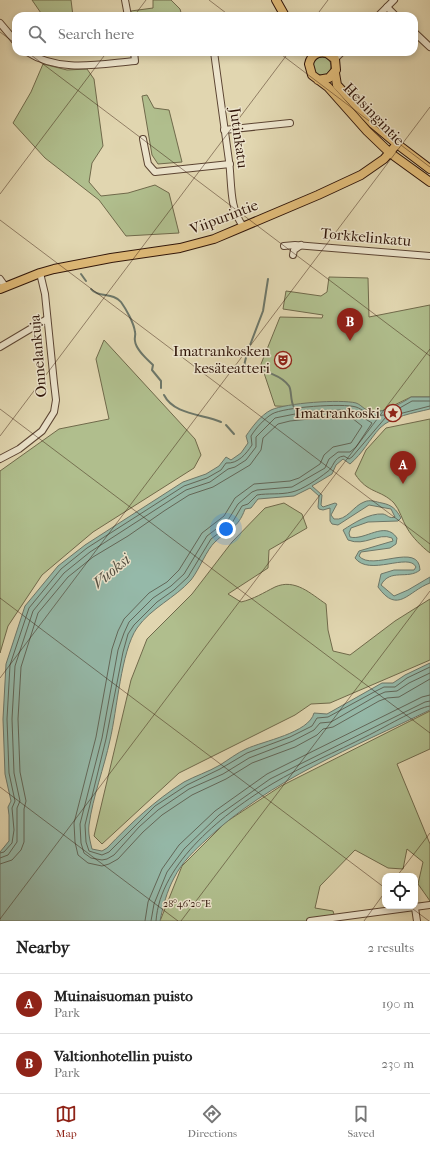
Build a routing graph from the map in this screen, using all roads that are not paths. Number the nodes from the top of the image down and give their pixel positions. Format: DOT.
graph roads {
  1 [pos="125,0"];
  2 [pos="276,0"];
  3 [pos="394,0"];
  4 [pos="387,7"];
  5 [pos="127,12"];
  6 [pos="283,12"];
  7 [pos="382,12"];
  8 [pos="392,12"];
  9 [pos="0,23"];
  10 [pos="418,36"];
  11 [pos="12,37"];
  12 [pos="430,47"];
  13 [pos="35,56"];
  14 [pos="134,56"];
  15 [pos="215,56"];
  16 [pos="310,56"];
  17 [pos="332,56"];
  18 [pos="338,56"];
  19 [pos="335,59"];
  20 [pos="335,73"];
  21 [pos="318,80"];
  22 [pos="290,123"];
  23 [pos="224,130"];
  24 [pos="143,139"];
  25 [pos="397,144"];
  26 [pos="390,153"];
  27 [pos="230,164"];
  28 [pos="430,169"];
  29 [pos="430,182"];
  30 [pos="243,226"];
  31 [pos="301,245"];
  32 [pos="284,246"];
  33 [pos="292,255"];
  34 [pos="430,256"];
  35 [pos="40,272"];
  36 [pos="0,279"];
  37 [pos="2,288"];
  38 [pos="48,319"];
  39 [pos="0,347"];
  40 [pos="0,459"];
  41 [pos="430,905"];
  42 [pos="418,907"];
  43 [pos="407,909"];
  44 [pos="415,909"];
  45 [pos="310,921"];
  46 [pos="417,921"];
  1 -- 5 [label="street"];
  2 -- 6 [label="main road"];
  3 -- 4 [label="street"];
  4 -- 7 [label="street"];
  4 -- 8 [label="street"];
  9 -- 11 [label="street"];
  10 -- 12 [label="street"];
  13 -- 14 [label="street"];
  15 -- 23 [label="street, Jutinkatu"];
  16 -- 21 [label="main road"];
  17 -- 19 [label="main road"];
  18 -- 19 [label="street"];
  19 -- 20 [label="main road"];
  20 -- 21 [label="main road"];
  20 -- 25 [label="main road, Helsingintie"];
  21 -- 26 [label="main road, Helsingintie"];
  22 -- 23 [label="street"];
  23 -- 27 [label="street, Jutinkatu"];
  24 -- 27 [label="street"];
  25 -- 26 [label="main road, Viipurintie"];
  25 -- 28 [label="main road, Helsingintie"];
  26 -- 29 [label="main road, Helsingintie"];
  26 -- 30 [label="main road, Viipurintie"];
  27 -- 30 [label="street, Jutinkatu"];
  30 -- 35 [label="main road, Viipurintie"];
  31 -- 32 [label="street, Torkkelinkatu"];
  31 -- 33 [label="street, Torkkelinkatu"];
  31 -- 34 [label="street, Torkkelinkatu"];
  35 -- 37 [label="main road, Viipurintie"];
  35 -- 38 [label="street, Onnelankuja"];
  36 -- 37 [label="street"];
  38 -- 39 [label="street"];
  38 -- 40 [label="street, Onnelankuja"];
  41 -- 42 [label="street"];
  43 -- 45 [label="street"];
  44 -- 46 [label="street"];
}
